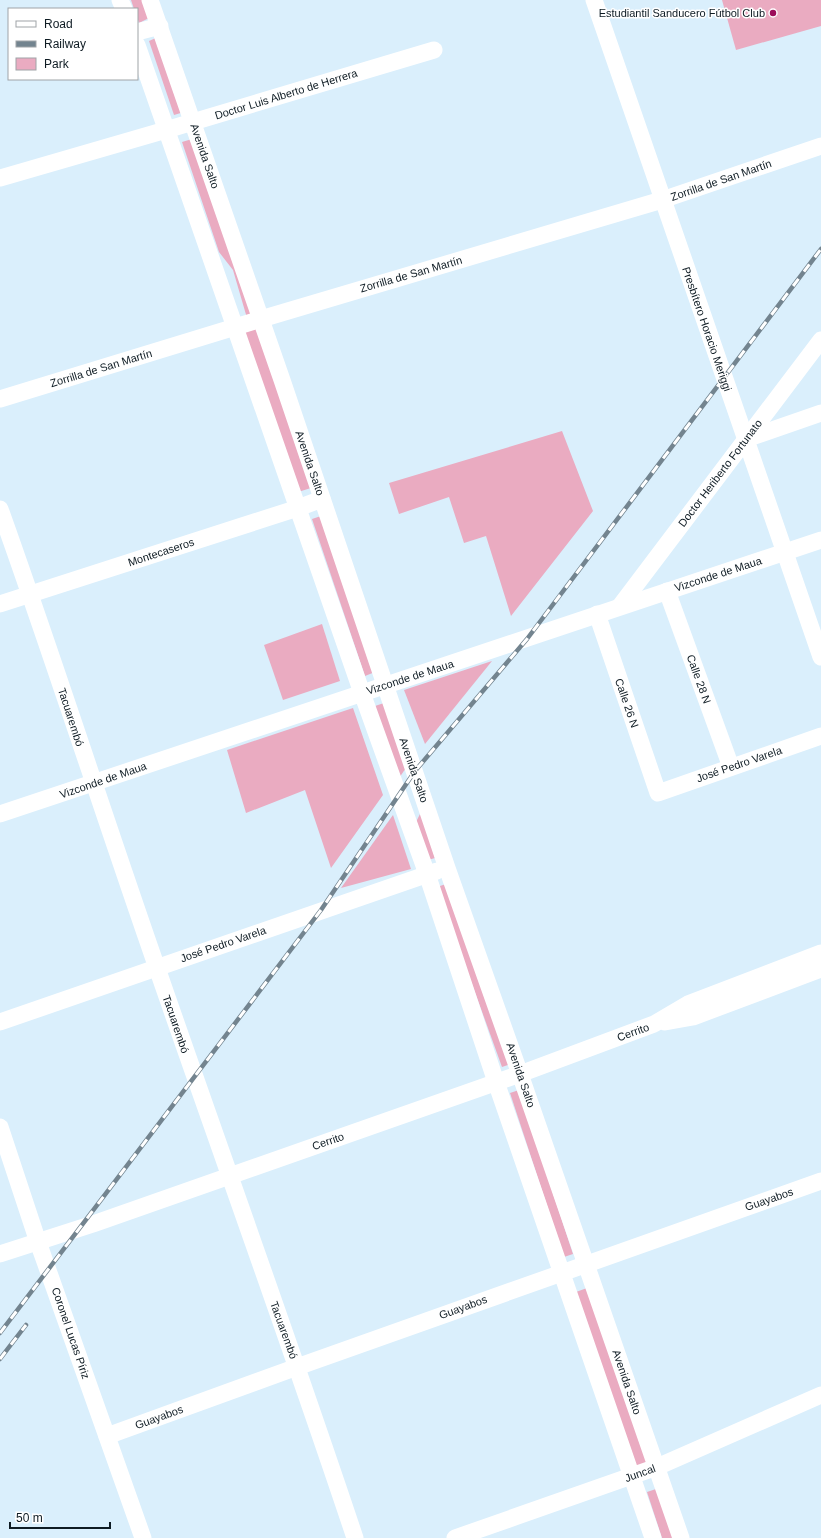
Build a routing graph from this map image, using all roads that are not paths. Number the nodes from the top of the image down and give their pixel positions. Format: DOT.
graph roads {
  1 [pos="150,0"];
  2 [pos="594,0"];
  3 [pos="160,26"];
  4 [pos="138,32"];
  5 [pos="138,48"];
  6 [pos="434,50"];
  7 [pos="193,122"];
  8 [pos="166,130"];
  9 [pos="821,146"];
  10 [pos="0,178"];
  11 [pos="662,200"];
  12 [pos="261,319"];
  13 [pos="234,327"];
  14 [pos="821,340"];
  15 [pos="0,399"];
  16 [pos="821,413"];
  17 [pos="746,439"];
  18 [pos="322,499"];
  19 [pos="298,508"];
  20 [pos="0,509"];
  21 [pos="821,540"];
  22 [pos="784,552"];
  23 [pos="667,591"];
  24 [pos="30,594"];
  25 [pos="0,604"];
  26 [pos="620,606"];
  27 [pos="597,614"];
  28 [pos="821,657"];
  29 [pos="385,685"];
  30 [pos="362,693"];
  31 [pos="821,736"];
  32 [pos="731,767"];
  33 [pos="93,783"];
  34 [pos="658,793"];
  35 [pos="0,814"];
  36 [pos="447,868"];
  37 [pos="427,874"];
  38 [pos="821,953"];
  39 [pos="157,968"];
  40 [pos="821,969"];
  41 [pos="0,1022"];
  42 [pos="654,1024"];
  43 [pos="520,1074"];
  44 [pos="496,1082"];
  45 [pos="0,1127"];
  46 [pos="229,1176"];
  47 [pos="821,1181"];
  48 [pos="38,1242"];
  49 [pos="0,1254"];
  50 [pos="586,1264"];
  51 [pos="561,1272"];
  52 [pos="297,1367"];
  53 [pos="821,1395"];
  54 [pos="107,1436"];
  55 [pos="657,1467"];
  56 [pos="631,1476"];
  57 [pos="143,1538"];
  58 [pos="355,1538"];
  59 [pos="454,1538"];
  60 [pos="653,1538"];
  61 [pos="681,1538"];
  1 -- 3 [label="street, Avenida Salto"];
  2 -- 11 [label="street, Presbítero Horacio Meriggi"];
  3 -- 4 [label="street"];
  3 -- 7 [label="street, Avenida Salto"];
  5 -- 8 [label="street, Avenida Salto"];
  6 -- 7 [label="street, Doctor Luis Alberto de Herrera"];
  7 -- 8 [label="street, Doctor Luis Alberto de Herrera"];
  7 -- 12 [label="street, Avenida Salto"];
  8 -- 10 [label="street, Doctor Luis Alberto de Herrera"];
  8 -- 13 [label="street, Avenida Salto"];
  9 -- 11 [label="street, Zorrilla de San Martín"];
  11 -- 12 [label="street, Zorrilla de San Martín"];
  11 -- 17 [label="street, Presbítero Horacio Meriggi"];
  12 -- 13 [label="street, Zorrilla de San Martín"];
  12 -- 18 [label="street, Avenida Salto"];
  13 -- 15 [label="street, Zorrilla de San Martín"];
  13 -- 19 [label="street, Avenida Salto"];
  14 -- 17 [label="street, Doctor Heriberto Fortunato"];
  16 -- 17 [label="street"];
  17 -- 22 [label="street, Presbítero Horacio Meriggi"];
  17 -- 26 [label="street, Doctor Heriberto Fortunato"];
  18 -- 19 [label="street, Montecaseros"];
  18 -- 29 [label="street, Avenida Salto"];
  19 -- 24 [label="street, Montecaseros"];
  19 -- 30 [label="street, Avenida Salto"];
  20 -- 24 [label="street, Tacuarembó"];
  21 -- 22 [label="street, Vizconde de Maua"];
  22 -- 23 [label="street, Vizconde de Maua"];
  22 -- 28 [label="street, Presbítero Horacio Meriggi"];
  23 -- 26 [label="street, Vizconde de Maua"];
  23 -- 32 [label="street, Calle 28 N"];
  24 -- 25 [label="street, Montecaseros"];
  24 -- 33 [label="street, Tacuarembó"];
  26 -- 27 [label="street, Vizconde de Maua"];
  27 -- 29 [label="street, Vizconde de Maua"];
  27 -- 34 [label="street, Calle 26 N"];
  29 -- 30 [label="street, Vizconde de Maua"];
  29 -- 36 [label="street, Avenida Salto"];
  30 -- 33 [label="street, Vizconde de Maua"];
  30 -- 37 [label="street, Avenida Salto"];
  31 -- 32 [label="street, José Pedro Varela"];
  32 -- 34 [label="street, José Pedro Varela"];
  33 -- 35 [label="street, Vizconde de Maua"];
  33 -- 39 [label="street, Tacuarembó"];
  36 -- 37 [label="street, José Pedro Varela"];
  36 -- 43 [label="street, Avenida Salto"];
  37 -- 39 [label="street, José Pedro Varela"];
  37 -- 44 [label="street, Avenida Salto"];
  38 -- 42 [label="street, Cerrito"];
  39 -- 41 [label="street, José Pedro Varela"];
  39 -- 46 [label="street, Tacuarembó"];
  40 -- 42 [label="street, Cerrito"];
  42 -- 43 [label="street, Cerrito"];
  43 -- 44 [label="street, Cerrito"];
  43 -- 50 [label="street, Avenida Salto"];
  44 -- 46 [label="street, Cerrito"];
  44 -- 51 [label="street, Avenida Salto"];
  45 -- 48 [label="street, Coronel Lucas Píriz"];
  46 -- 48 [label="street, Cerrito"];
  46 -- 52 [label="street, Tacuarembó"];
  47 -- 50 [label="street, Guayabos"];
  48 -- 49 [label="street, Cerrito"];
  48 -- 54 [label="street, Coronel Lucas Píriz"];
  50 -- 51 [label="street, Guayabos"];
  50 -- 55 [label="street, Avenida Salto"];
  51 -- 52 [label="street, Guayabos"];
  51 -- 56 [label="street, Avenida Salto"];
  52 -- 54 [label="street, Guayabos"];
  52 -- 58 [label="street, Tacuarembó"];
  53 -- 55 [label="street, Juncal"];
  54 -- 57 [label="street, Coronel Lucas Píriz"];
  55 -- 56 [label="street, Juncal"];
  55 -- 61 [label="street, Avenida Salto"];
  56 -- 59 [label="street, Juncal"];
  56 -- 60 [label="street, Avenida Salto"];
}
